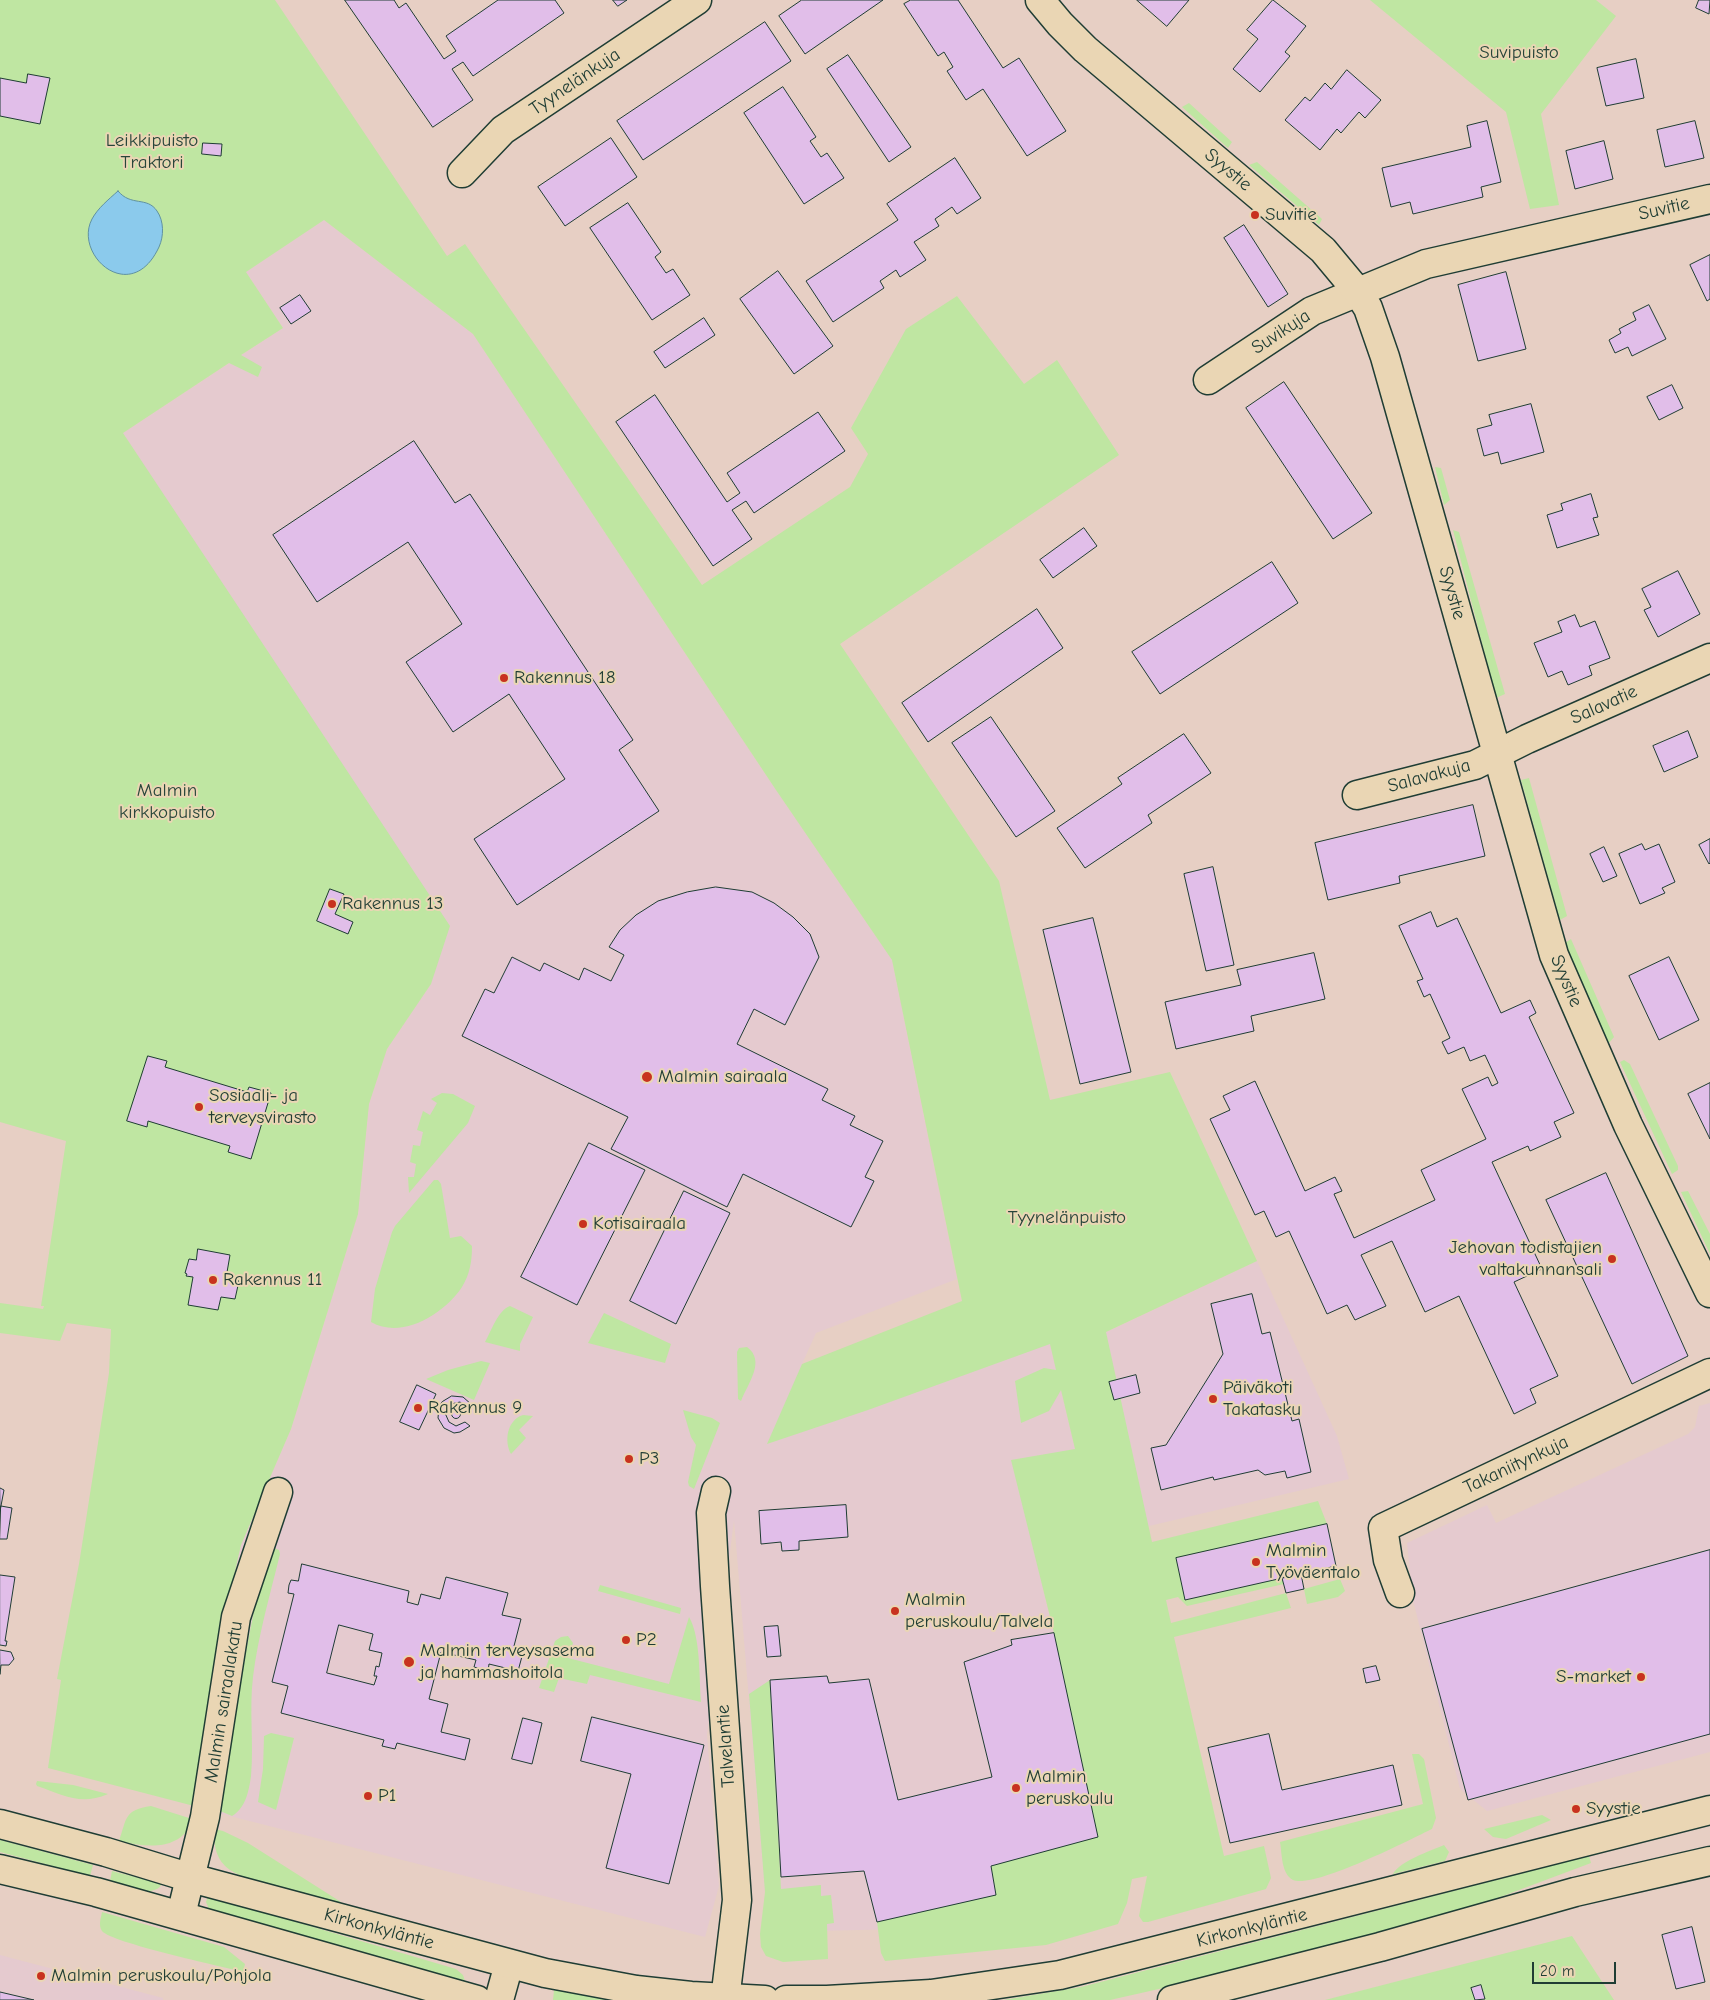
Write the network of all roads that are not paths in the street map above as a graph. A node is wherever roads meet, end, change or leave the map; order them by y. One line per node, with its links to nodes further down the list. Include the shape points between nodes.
1 (697, 0): 3 (street, Tyynelänkuja, via 503,130)
2 (1040, 0): 5 (street, Syystie, via 1085,49 1322,250)
3 (462, 173)
4 (1710, 199): 5 (street, Suvitie, via 1426,264)
5 (1358, 292): 6 (street, Suvikuja, via 1312,311); 8 (street, Syystie, via 1368,308 1385,357)
6 (1208, 380)
7 (1710, 658): 8 (street, Salavatie)
8 (1498, 753): 9 (street, Salavakuja, via 1475,765); 10 (street, Syystie, via 1554,955 1628,1125)
9 (1357, 795)
10 (1710, 1293)
11 (1710, 1373): 14 (street, Takaniitynkuja, via 1383,1528 1388,1560)
12 (716, 1491): 22 (street, Talvelantie, via 711,1512 737,1900)
13 (278, 1492): 19 (street, Malmin sairaalakatu, via 236,1618 205,1817)
14 (1400, 1593)
15 (1710, 1810): 27 (street, Kirkonkyläntie, via 1060,1975 931,1994)
16 (0, 1824): 19 (street, Kirkonkyläntie)
17 (1710, 1861): 28 (street, via 1575,1892 1380,1947)
18 (0, 1869): 20 (street)
19 (191, 1878): 20 (street, Malmin sairaalakatu); 21 (street, Kirkonkyläntie)
20 (181, 1915): 23 (street)
21 (509, 1964): 22 (street, Kirkonkyläntie, via 636,1990); 24 (street)
22 (725, 1999): 25 (street, Kirkonkyläntie)
23 (477, 2000)
24 (499, 2000)
25 (765, 2000)
26 (786, 2000): 27 (street, Kirkonkyläntie)
27 (827, 2000)
28 (1172, 2000)

